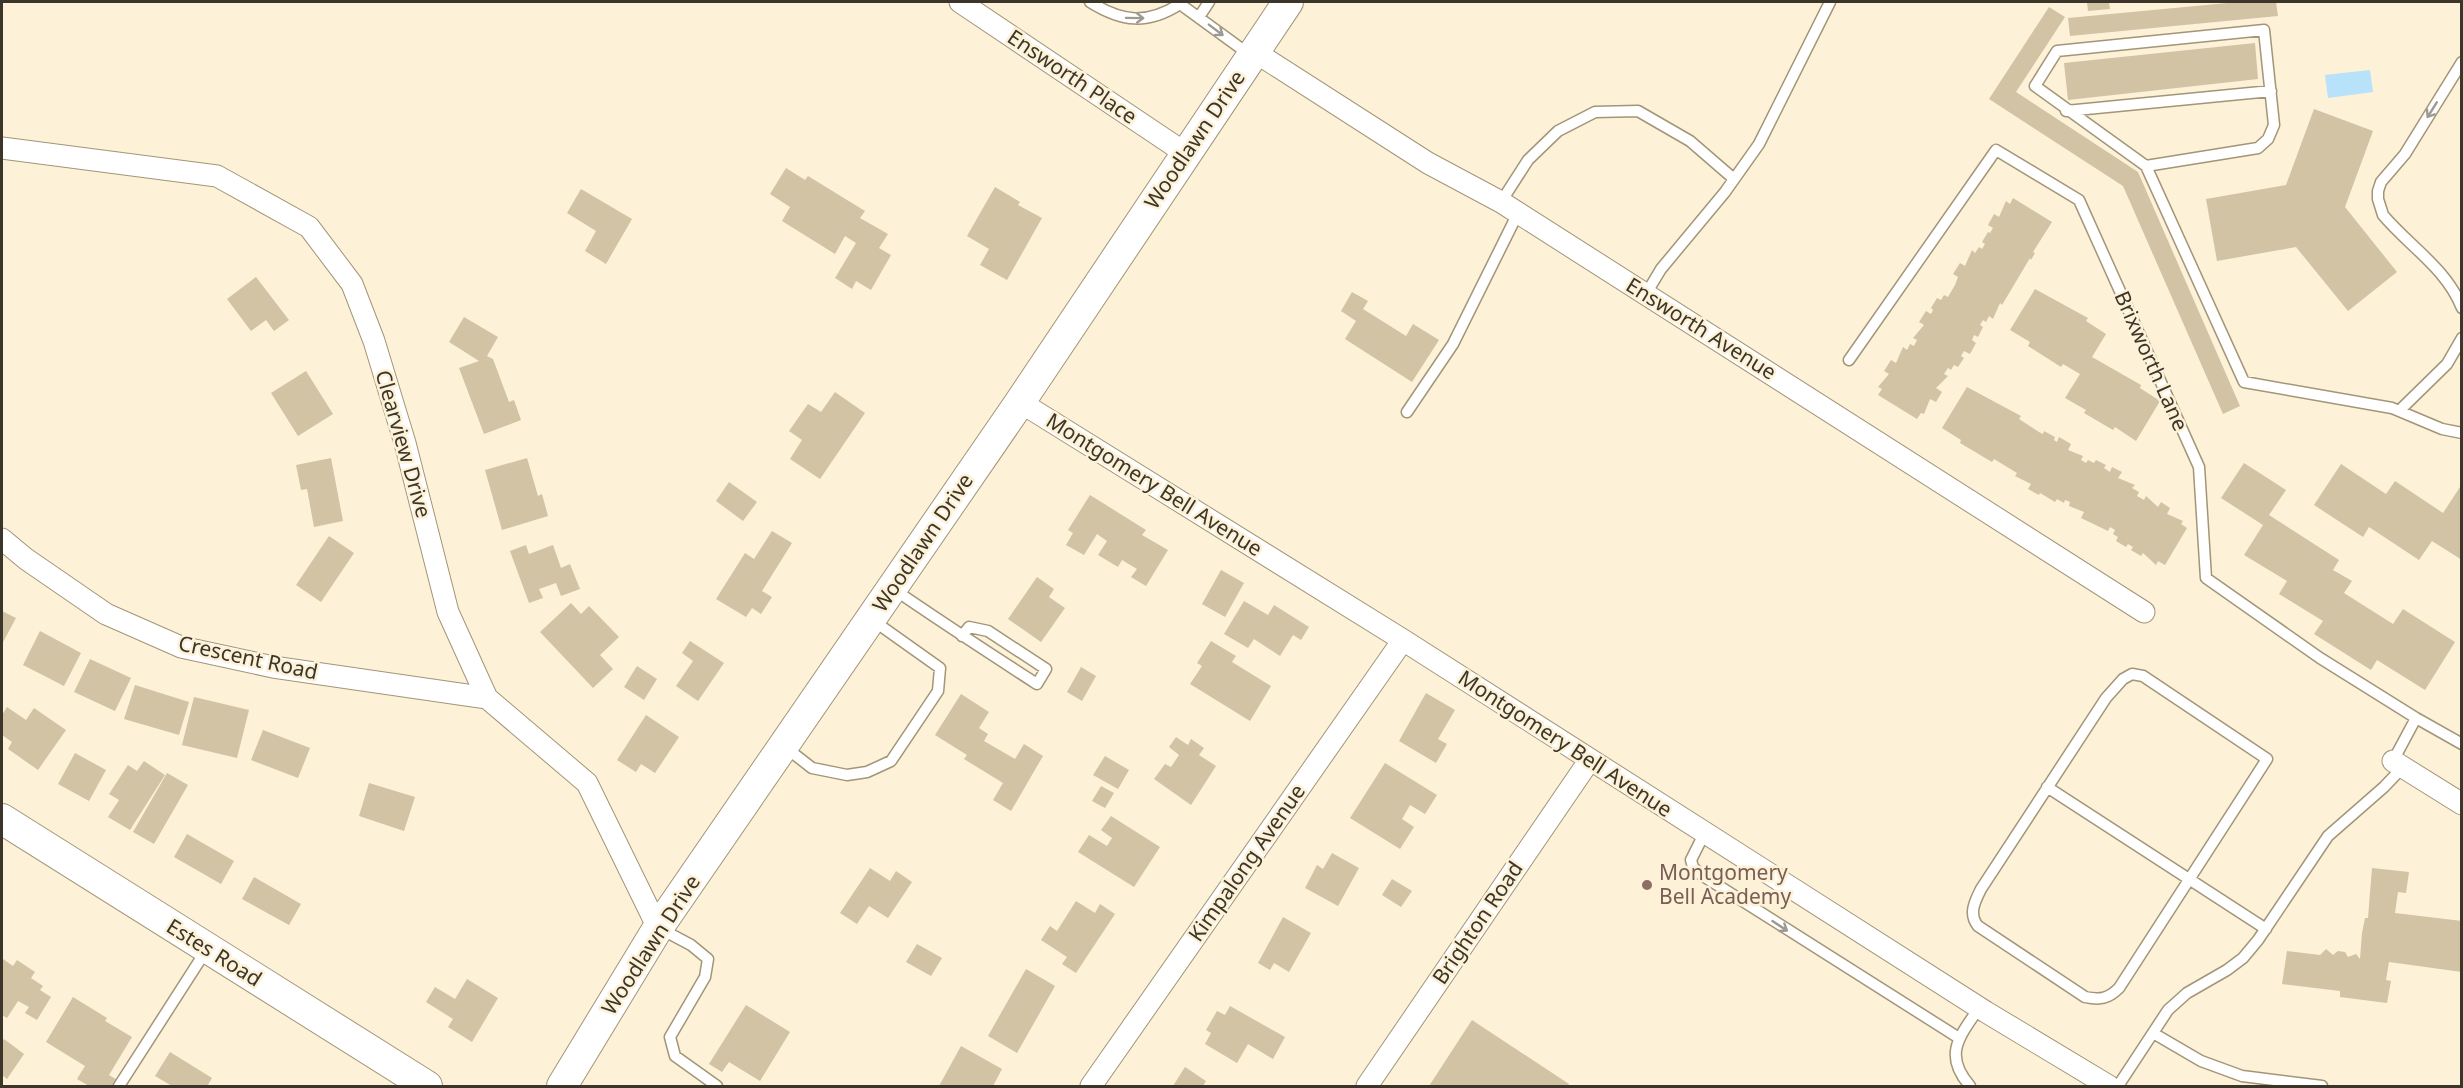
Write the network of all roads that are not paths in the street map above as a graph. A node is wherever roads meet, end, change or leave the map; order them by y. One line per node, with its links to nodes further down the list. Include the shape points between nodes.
1 (960, 2): 13 (street, Ensworth Place)
2 (1090, 2): 6 (lane, one-way to 6, via 1113,15 1136,19 1159,15)
3 (1209, 2): 7 (lane)
4 (1288, 2): 8 (main road, Woodlawn Drive)
5 (1830, 2): 15 (lane, via 1759,144)
6 (1180, 3): 7 (lane)
7 (1199, 17): 8 (lane, one-way to 8)
8 (1253, 54): 13 (main road, Woodlawn Drive); 16 (street, Ensworth Avenue, via 1428,163)
9 (2462, 62): 18 (lane, one-way to 18, via 2378,191 2379,208 2389,223 2441,272)
10 (2271, 91): 11 (lane); 11 (lane, via 2264,30 2057,51 2035,86); 14 (lane, via 2274,125 2268,139 2258,147)
11 (2066, 111): 14 (lane)
12 (2, 148): 31 (street, Clearview Drive, via 218,176 309,227 352,284 374,341 405,443 448,612)
13 (1185, 153): 21 (main road, Woodlawn Drive)
14 (2146, 166): 22 (lane, via 2244,382)
15 (1734, 178): 16 (lane, via 1690,141 1638,111 1595,112 1558,131 1528,160); 17 (lane, via 1661,269)
16 (1509, 208): 17 (street, Ensworth Avenue); 23 (lane, via 1453,344)
17 (1646, 294): 27 (street, Ensworth Avenue)
18 (2462, 308)
19 (2462, 338): 22 (lane, via 2447,364)
20 (1849, 360): 32 (lane, Brixworth Lane, via 1996,150 2079,200 2199,467 2206,578 2320,658)
21 (1020, 402): 26 (main road, Woodlawn Drive); 30 (street, Montgomery Bell Avenue)
22 (2400, 410): 24 (lane, via 2442,429)
23 (1407, 412)
24 (2462, 433)
25 (2, 539): 31 (street, Crescent Road, via 106,614 181,647 273,667)
26 (892, 588): 28 (main road, Woodlawn Drive); 29 (lane)
27 (2144, 612)
28 (871, 619): 34 (main road, Woodlawn Drive); 34 (lane, via 940,668 938,691 912,731 891,761 867,772 847,775 812,768)
29 (962, 636): 29 (lane, via 1037,684 1046,669 988,631 969,627)
30 (1403, 640): 35 (street, Montgomery Bell Avenue); 52 (street, Kimpalong Avenue)
31 (487, 698): 42 (street, Clearview Drive, via 587,783)
32 (2416, 718): 33 (lane); 36 (lane)
33 (2462, 744)
34 (784, 746): 42 (main road, Woodlawn Drive)
35 (1589, 761): 40 (street, Montgomery Bell Avenue); 53 (street, Brighton Road)
36 (2398, 764): 38 (street); 43 (lane, via 2384,787 2328,836)
37 (2048, 787): 41 (lane); 41 (lane, via 2115,687 2132,674 2142,676 2267,759); 41 (lane, via 1981,889 1974,903 1974,921 2085,997 2111,996 2120,988)
38 (2462, 804)
39 (2, 819): 44 (main road, Estes Road)
40 (1704, 834): 45 (street, Montgomery Bell Avenue); 47 (lane, one-way to 47, via 1690,860 1700,874)
41 (2189, 879): 43 (lane)
42 (658, 928): 50 (main road, Woodlawn Drive); 51 (lane, via 708,959 705,977 670,1037 675,1056)
43 (2266, 929): 46 (lane, via 2243,958 2187,993 2168,1010)
44 (207, 949): 48 (lane); 49 (main road, Estes Road)
45 (1979, 1008): 47 (lane); 55 (street, Montgomery Bell Avenue)
46 (2153, 1034): 56 (lane); 57 (lane, via 2200,1061 2242,1076)
47 (1959, 1038): 54 (lane, via 1954,1053 1956,1066)
48 (118, 1086)
49 (427, 1086)
50 (562, 1086)
51 (717, 1086)
52 (1091, 1086)
53 (1367, 1086)
54 (1970, 1086)
55 (2109, 1086)
56 (2118, 1086)
57 (2322, 1086)

